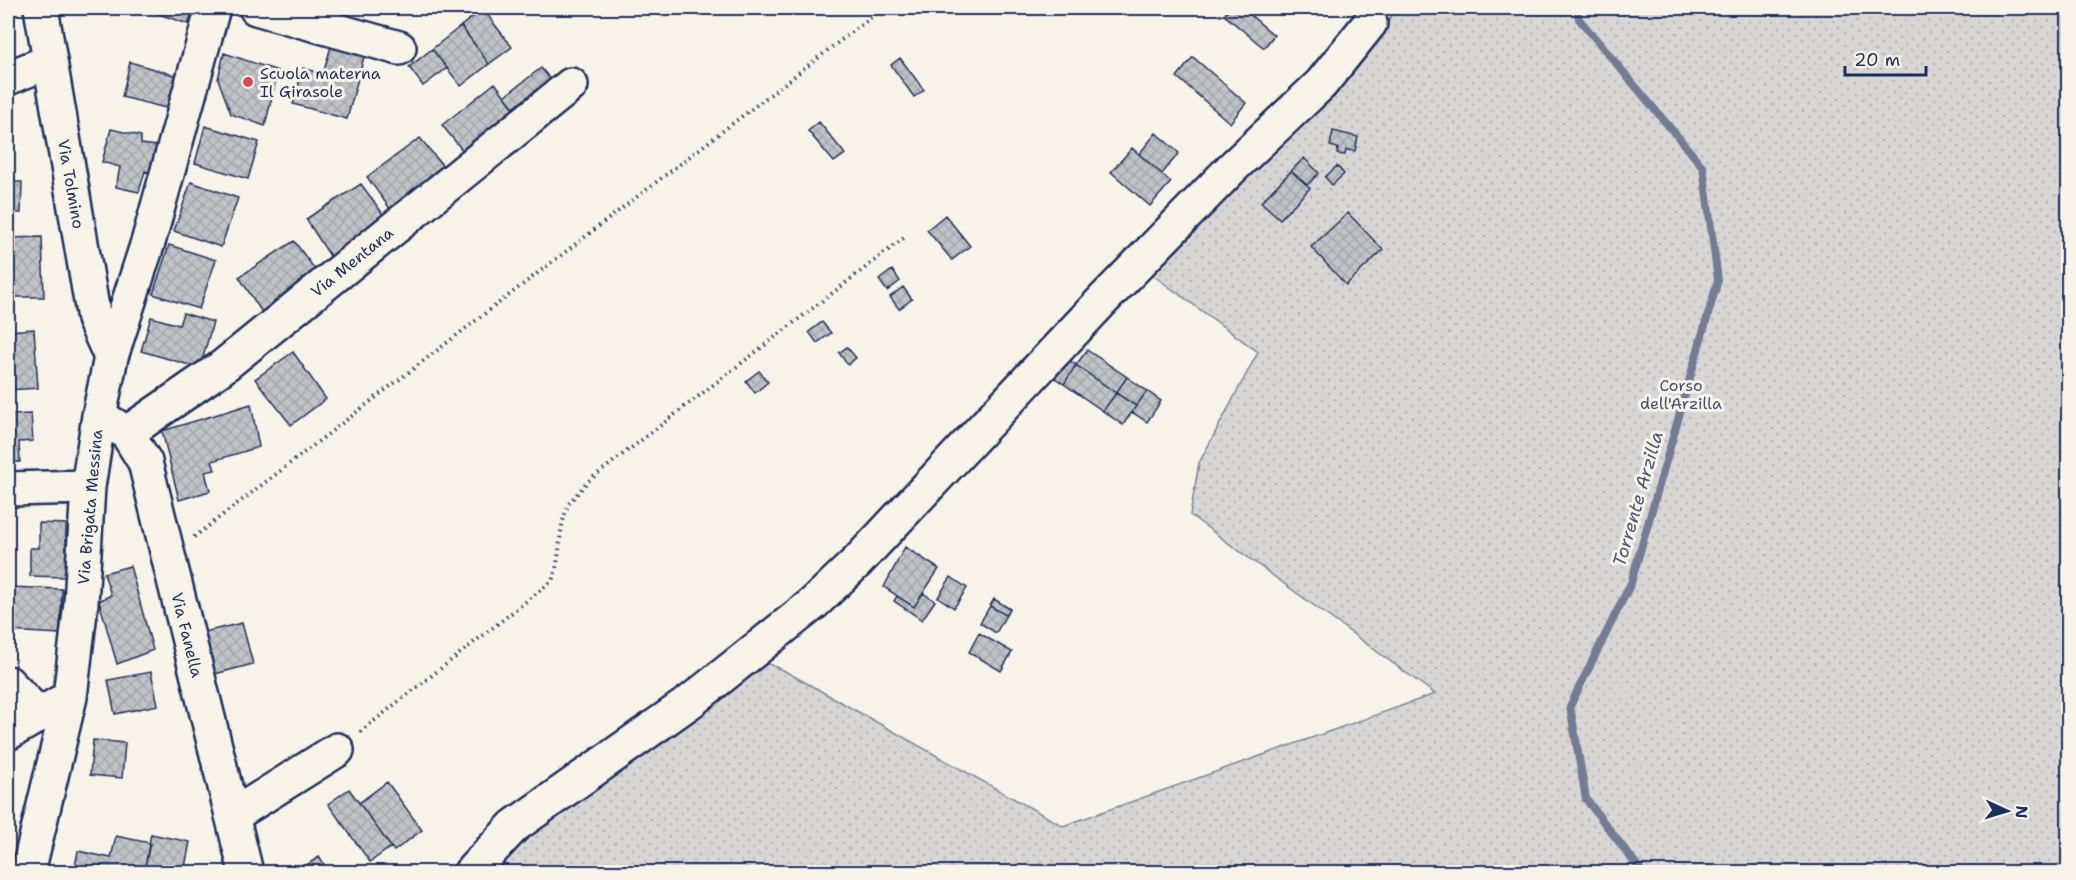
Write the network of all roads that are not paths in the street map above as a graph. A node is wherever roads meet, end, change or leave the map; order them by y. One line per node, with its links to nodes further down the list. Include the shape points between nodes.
1 (41, 8): 6 (street, Via Tolmino)
2 (213, 8): 9 (street, Via Brigata Messina, via 149,239)
3 (256, 8): 5 (street)
4 (1370, 23): 22 (street, via 1321,84 1103,300 814,603 691,701 514,826)
5 (399, 48)
6 (50, 62): 7 (street); 9 (street, Via Tolmino, via 94,319)
7 (8, 78)
8 (571, 85): 11 (street, Via Mentana, via 221,368)
9 (111, 357): 10 (street, Via Brigata Messina)
10 (99, 416): 11 (street, Via Fanella); 12 (street, Via Brigata Messina)
11 (127, 433): 19 (street, Via Fanella, via 145,462)
12 (88, 488): 13 (street); 15 (street, Via Brigata Messina)
13 (8, 489)
14 (8, 683): 16 (street)
15 (70, 697): 16 (street); 20 (street, Via Brigata Messina)
16 (39, 715): 17 (street)
17 (8, 733)
18 (337, 750): 19 (street)
19 (232, 816): 21 (street, Via Fanella)
20 (28, 873)
21 (246, 873)
22 (471, 873)

